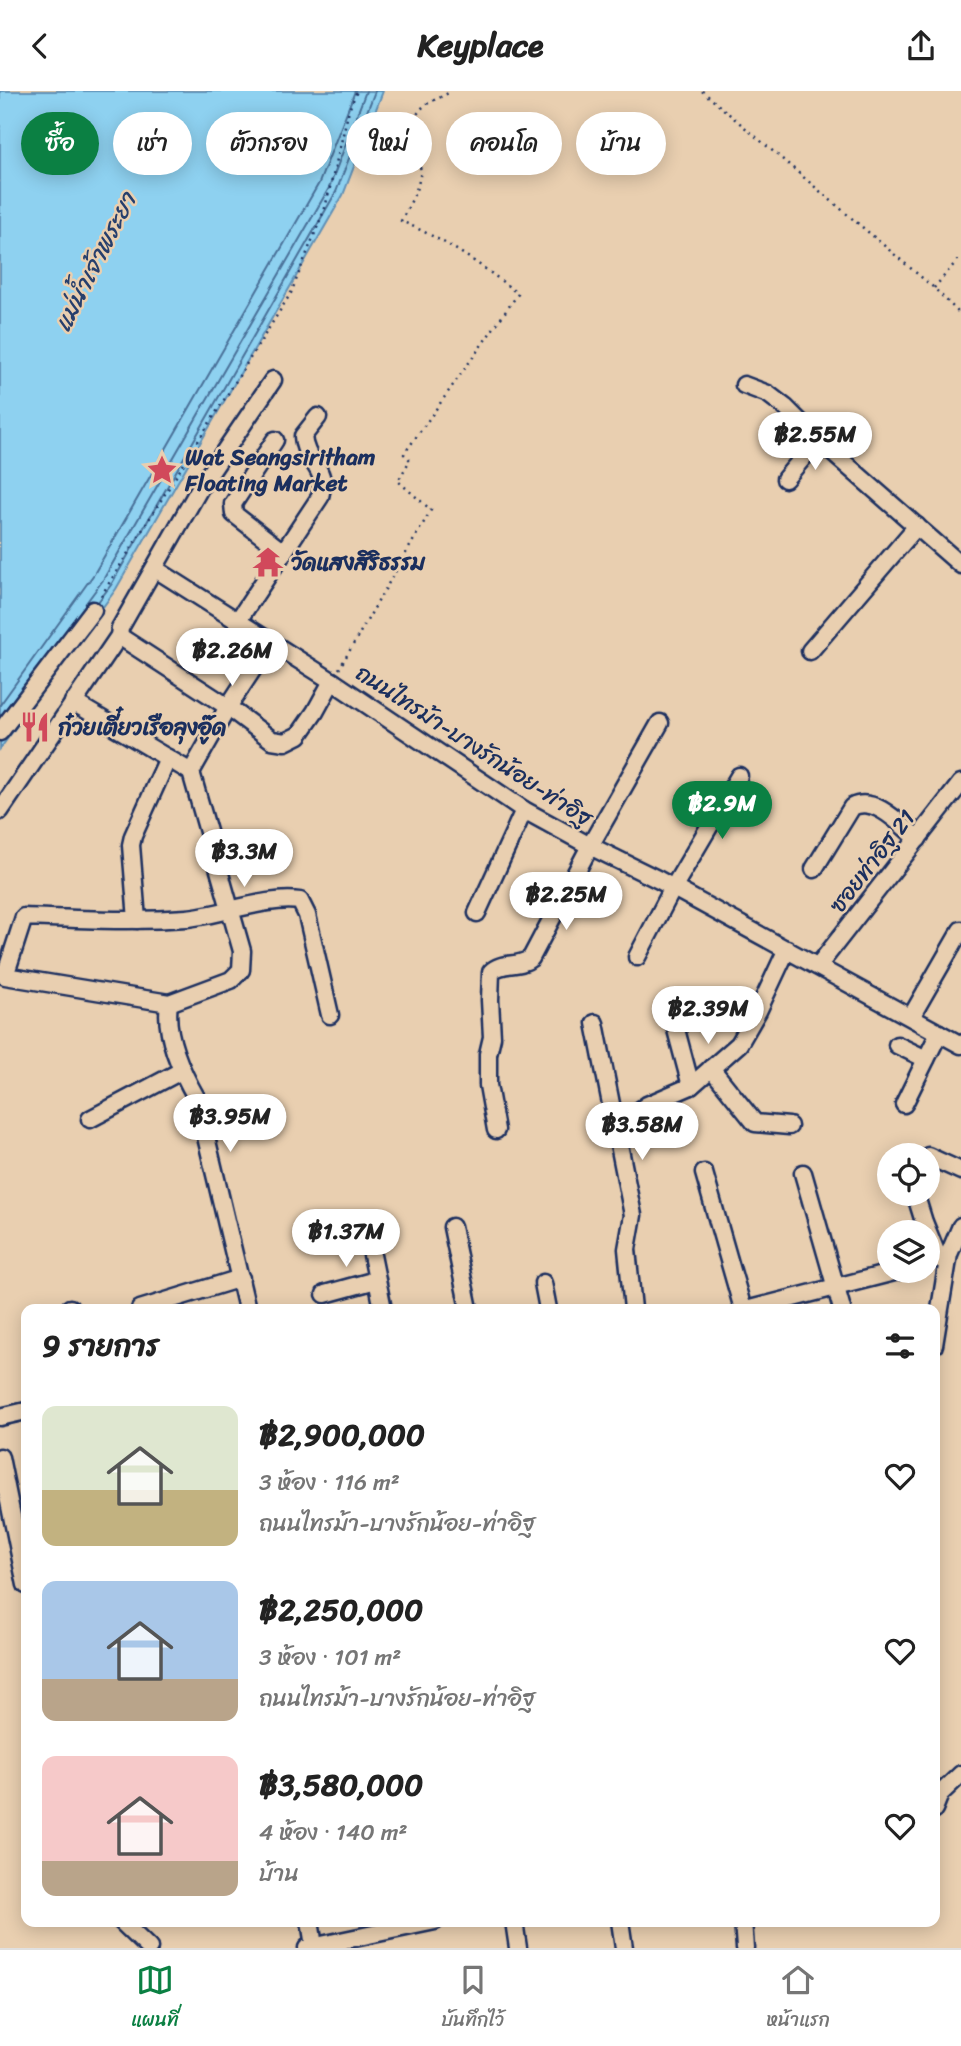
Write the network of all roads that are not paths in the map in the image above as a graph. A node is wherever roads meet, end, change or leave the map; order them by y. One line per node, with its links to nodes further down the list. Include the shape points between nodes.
1 (273, 380): 13 (street, via 201,486)
2 (744, 385): 5 (street, via 768,394)
3 (318, 417): 8 (street, via 303,436 309,458 321,473 320,497)
4 (275, 440): 8 (street, via 233,504 234,514)
5 (818, 440): 6 (street); 7 (street)
6 (785, 479)
7 (917, 526): 9 (street); 15 (street)
8 (283, 552): 12 (street)
9 (961, 565)
10 (157, 571): 12 (street, ถนนไทรม้า-บางรักน้อย-ท่าอิฐ)
11 (93, 610): 20 (street)
12 (237, 622): 14 (street, ถนนไทรม้า-บางรักน้อย-ท่าอิฐ)
13 (119, 636): 17 (street); 18 (street)
14 (270, 643): 16 (street, ถนนไทรม้า-บางรักน้อย-ท่าอิฐ); 18 (street)
15 (810, 651)
16 (332, 681): 18 (street, via 299,735 285,741 272,740); 25 (street, ถนนไทรม้า-บางรักน้อย-ท่าอิฐ)
17 (73, 702): 21 (street); 26 (street)
18 (228, 707): 22 (street)
19 (660, 723): 28 (street)
20 (0, 732)
21 (168, 758): 22 (street); 35 (street, via 131,845)
22 (191, 772): 30 (street)
23 (739, 776): 32 (street)
24 (961, 783): 27 (street, ซอยท่าอิฐ 21)
25 (524, 810): 28 (street, ถนนไทรม้า-บางรักน้อย-ท่าอิฐ); 34 (street)
26 (0, 811)
27 (918, 839): 31 (street, via 888,815 861,803 852,807); 39 (street, ซอยท่าอิฐ 21)
28 (590, 846): 32 (street, ถนนไทรม้า-บางรักน้อย-ท่าอิฐ); 56 (street, via 531,958 491,972 488,1085)
29 (271, 855): 30 (street)
30 (217, 863): 33 (street)
31 (814, 869)
32 (673, 888): 37 (street, ถนนไทรม้า-บางรักน้อย-ท่าอิฐ); 38 (street)
33 (231, 910): 35 (street, via 190,918); 40 (street, via 242,951 241,970 231,981); 42 (street, via 300,901)
34 (477, 913)
35 (137, 920): 40 (street, via 24,918 5,976)
36 (961, 930): 43 (street)
37 (787, 949): 39 (street, ถนนไทรม้า-บางรักน้อย-ท่าอิฐ); 49 (street, via 738,1044)
38 (637, 957)
39 (818, 966): 43 (street, ถนนไทรม้า-บางรักน้อย-ท่าอิฐ)
40 (169, 1003): 50 (street, via 167,1016)
41 (670, 1007): 51 (street)
42 (330, 1015)
43 (911, 1017): 45 (street, ถนนไทรม้า-บางรักน้อย-ท่าอิฐ)
44 (595, 1023): 55 (street)
45 (939, 1033): 47 (street, ถนนไทรม้า-บางรักน้อย-ท่าอิฐ); 48 (street)
46 (897, 1045): 48 (street)
47 (961, 1045)
48 (926, 1059): 52 (street)
49 (711, 1068): 51 (street); 54 (street, via 755,1123)
50 (181, 1071): 53 (street); 66 (street, via 197,1099)
51 (691, 1086): 55 (street, via 647,1105)
52 (904, 1104)
53 (90, 1119)
54 (789, 1126)
55 (616, 1127): 77 (street, via 633,1215 627,1249)
56 (496, 1130)
57 (940, 1162): 58 (street)
58 (961, 1171)
59 (704, 1173): 78 (street)
60 (803, 1173): 70 (street)
61 (961, 1226): 64 (street)
62 (452, 1227): 75 (street)
63 (372, 1255): 67 (street)
64 (940, 1257)
65 (877, 1277): 70 (street)
66 (241, 1278): 72 (street); 73 (street)
67 (376, 1280): 71 (street); 74 (street)
68 (543, 1283): 76 (street)
69 (938, 1283): 81 (street)
70 (837, 1287): 79 (street); 80 (street)
71 (325, 1294)
72 (156, 1304)
73 (246, 1304)
74 (382, 1304)
75 (468, 1304)
76 (547, 1304)
77 (632, 1304)
78 (742, 1304)
79 (770, 1304)
80 (841, 1304)
81 (936, 1304)
82 (21, 1412): 83 (street)
83 (0, 1417)
84 (0, 1457): 85 (street)
85 (21, 1560)
86 (961, 1774): 87 (street)
87 (940, 1794)
88 (127, 1927): 95 (street)
89 (310, 1927): 94 (street)
90 (406, 1927): 94 (street)
91 (515, 1927): 96 (street)
92 (621, 1927): 97 (street)
93 (743, 1927): 98 (street)
94 (310, 1947)
95 (149, 1948)
96 (519, 1948)
97 (624, 1948)
98 (745, 1948)

